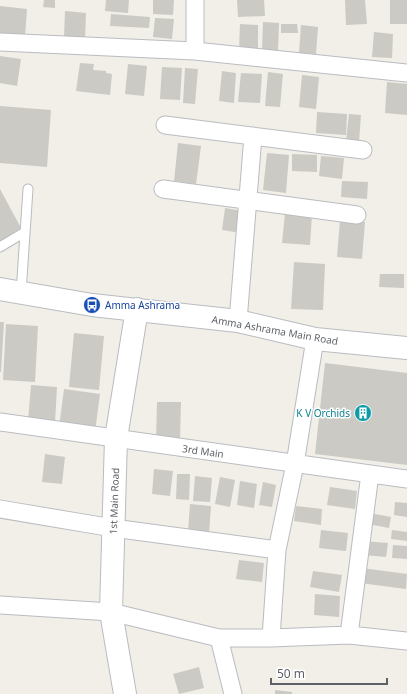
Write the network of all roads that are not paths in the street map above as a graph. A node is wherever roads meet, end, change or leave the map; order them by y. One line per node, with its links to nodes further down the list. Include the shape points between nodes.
1 (195, 0): 3 (street)
2 (0, 42): 3 (street)
3 (195, 51): 4 (street)
4 (407, 73)
5 (165, 125): 6 (street)
6 (253, 136): 7 (street); 10 (street)
7 (363, 150)
8 (28, 189): 12 (lane)
9 (163, 189): 10 (street)
10 (248, 201): 11 (street); 16 (street)
11 (357, 215)
12 (25, 232): 13 (lane); 14 (lane)
13 (0, 247)
14 (10, 291): 15 (street, Amma Ashrama Main Road, via 92,305)
15 (136, 309): 16 (street, Amma Ashrama Main Road); 20 (street, 1st Main Road)
16 (238, 321): 17 (street, Amma Ashrama Main Road)
17 (315, 339): 18 (street, Amma Ashrama Main Road); 21 (street)
18 (407, 348)
19 (0, 422): 20 (street, 3rd Main)
20 (116, 438): 21 (street, 3rd Main); 25 (street, 1st Main Road)
21 (295, 464): 22 (street, 3rd Main); 26 (street)
22 (370, 474): 23 (street, 3rd Main); 29 (street)
23 (407, 479)
24 (0, 509): 25 (street)
25 (113, 528): 26 (street); 28 (street, 1st Main Road)
26 (277, 550): 31 (street)
27 (0, 605): 28 (street)
28 (111, 612): 30 (street); 33 (street, 1st Main Road)
29 (349, 635): 31 (street); 32 (street)
30 (219, 638): 31 (street); 34 (street)
31 (271, 638)
32 (407, 639)
33 (125, 694)
34 (233, 694)

